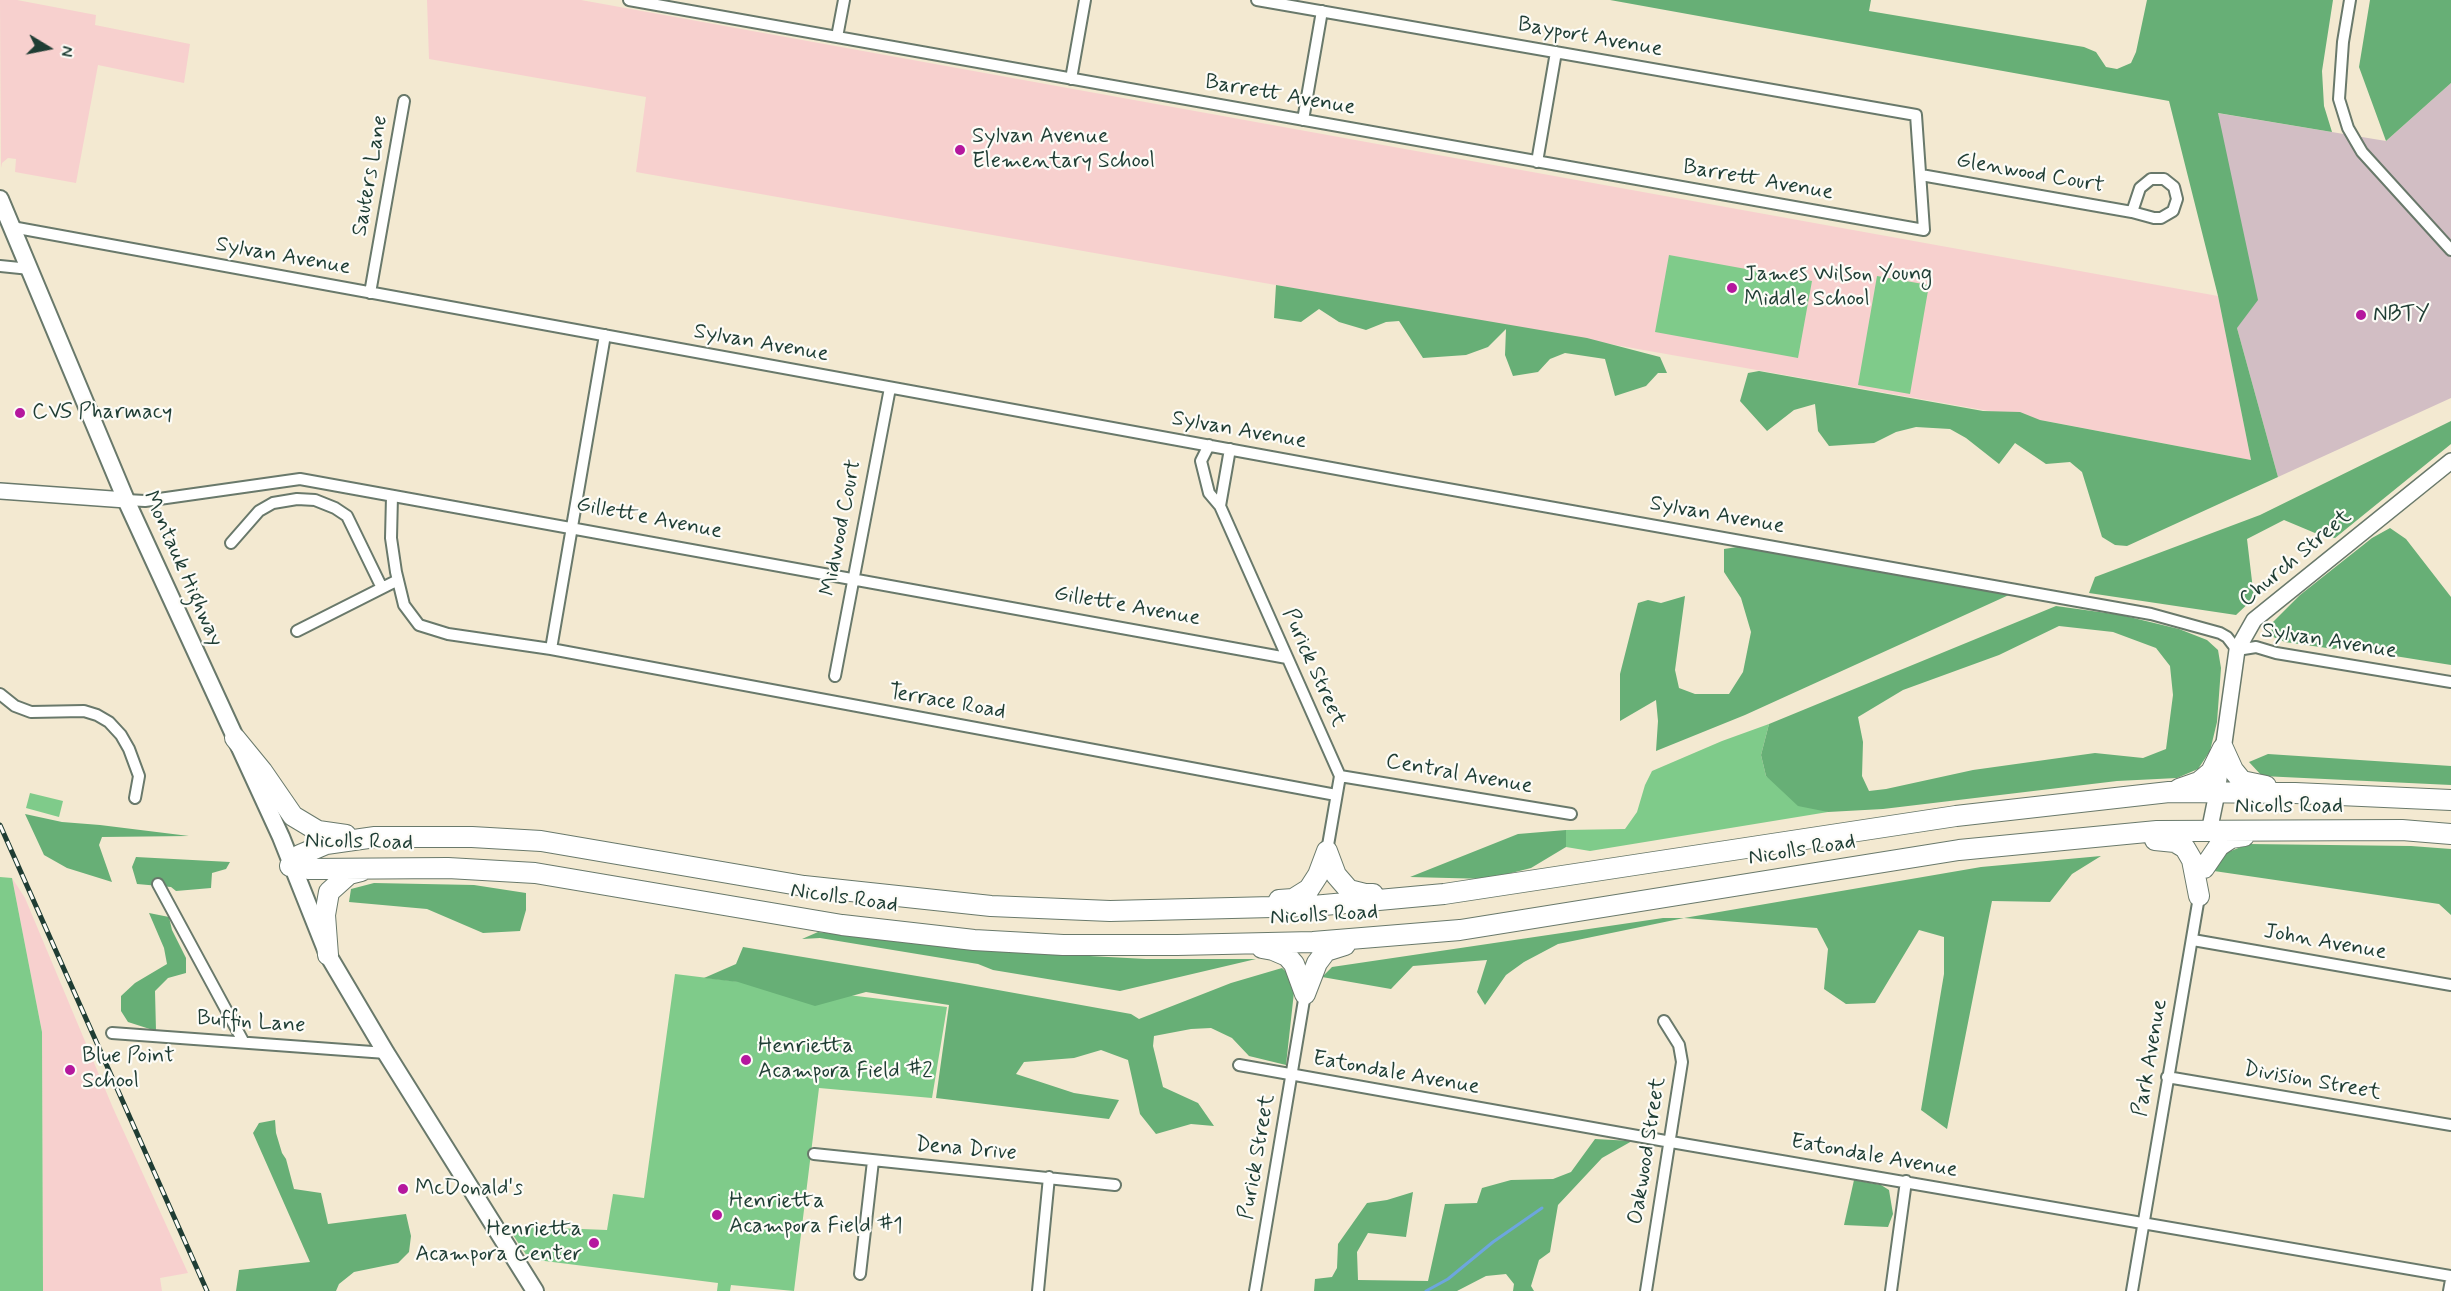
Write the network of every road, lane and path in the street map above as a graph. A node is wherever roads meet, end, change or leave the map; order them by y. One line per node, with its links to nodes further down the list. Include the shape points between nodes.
1 (629, 0): 7 (street, Barrett Avenue)
2 (844, 0): 7 (street)
3 (1085, 0): 9 (street)
4 (1257, 0): 6 (street, Bayport Avenue)
5 (2350, 0): 17 (street, via 2339,99 2348,128 2362,152)
6 (1322, 11): 8 (street, Bayport Avenue); 11 (street)
7 (837, 37): 9 (street, Barrett Avenue)
8 (1556, 52): 12 (street); 13 (street, Bayport Avenue, via 1916,115)
9 (1071, 79): 11 (street, Barrett Avenue)
10 (404, 101): 20 (street, Sauters Lane)
11 (1303, 120): 12 (street, Barrett Avenue)
12 (1537, 162): 13 (street, Barrett Avenue, via 1924,230)
13 (1921, 175): 15 (street, Glenwood Court)
14 (0, 199): 16 (main road, Montauk Highway)
15 (2132, 212): 15 (street, Glenwood Court, via 2140,189 2151,179 2164,179 2174,187 2177,199 2167,216 2154,218)
16 (12, 227): 19 (main road, Montauk Highway); 20 (street, Sylvan Avenue)
17 (2451, 250)
18 (0, 266): 19 (street)
19 (30, 269): 28 (main road, Montauk Highway)
20 (370, 293): 21 (street, Sylvan Avenue)
21 (605, 336): 22 (street, Sylvan Avenue); 30 (street)
22 (890, 388): 23 (street, Sylvan Avenue); 33 (street, Midwood Court)
23 (1209, 445): 24 (street, Sylvan Avenue); 29 (street, Purick Street, via 1201,461 1209,493)
24 (1230, 449): 29 (street); 37 (street, Sylvan Avenue, via 2139,612 2220,633)
25 (2451, 461): 37 (street, Church Street, via 2254,620)
26 (0, 491): 28 (street, Gillette Avenue)
27 (392, 496): 28 (street, Gillette Avenue, via 300,480 145,501); 30 (street, Gillette Avenue); 32 (street, Terrace Road, via 391,538)
28 (126, 500): 42 (main road, Montauk Highway)
29 (1220, 506): 38 (street, Purick Street)
30 (572, 528): 33 (street, Gillette Avenue); 36 (street)
31 (231, 543): 34 (street, via 259,511 273,503 315,500 346,516)
32 (398, 580): 34 (street); 36 (street, Terrace Road, via 404,605 419,625)
33 (851, 580): 38 (street, Gillette Avenue); 39 (street, Midwood Court)
34 (382, 588): 35 (street)
35 (297, 631)
36 (551, 649): 48 (street, Terrace Road)
37 (2236, 650): 40 (street, Sylvan Avenue, via 2256,647); 43 (street, Church Street)
38 (1287, 658): 44 (street, Purick Street)
39 (834, 676)
40 (2451, 682)
41 (0, 694): 49 (street, via 31,712 84,711 109,722 129,749 139,776)
42 (235, 738): 55 (highway, via 293,816 305,825 332,834); 58 (main road, Montauk Highway)
43 (2223, 748): 45 (highway, via 2211,772 2187,787); 46 (street, Church Street); 47 (highway, via 2242,781)
44 (1340, 776): 48 (street); 51 (street, Central Avenue)
45 (2169, 792): 46 (highway, Nicolls Road); 62 (highway, Nicolls Road, via 1956,816)
46 (2217, 793): 47 (highway, Nicolls Road); 52 (street, Church Street)
47 (2295, 793): 50 (highway, Nicolls Road)
48 (1336, 795): 57 (street)
49 (135, 798)
50 (2451, 800)
51 (1571, 814)
52 (2209, 831): 53 (highway, Nicolls Road); 56 (highway, Nicolls Road, via 2157,831); 60 (street, Park Avenue)
53 (2290, 831): 54 (highway, Nicolls Road, via 2402,830); 60 (highway, via 2230,838 2212,853)
54 (2451, 834)
55 (375, 837): 58 (highway, Nicolls Road, via 326,844 300,855); 64 (highway, Nicolls Road, via 541,841 804,886 991,906 1110,911)
56 (2023, 844): 63 (highway, via 2175,842 2185,848 2192,860); 65 (highway, Nicolls Road, via 1959,850 1460,930)
57 (1328, 850): 62 (highway, via 1336,875 1349,890 1365,894 1400,891); 64 (highway, via 1309,889 1293,899 1255,901)
58 (290, 866): 59 (highway, Nicolls Road); 68 (main road, Montauk Highway)
59 (370, 868): 67 (highway, Nicolls Road, via 535,873 842,925 974,940 1063,945); 68 (highway, via 349,874 329,892)
60 (2204, 868): 63 (street, Park Avenue)
61 (158, 884): 73 (street)
62 (1420, 896): 64 (highway, Nicolls Road)
63 (2199, 896): 66 (street, Park Avenue)
64 (1248, 907)
65 (1365, 939): 67 (highway, Nicolls Road); 70 (highway, via 1326,951)
66 (2193, 940): 69 (street, John Avenue); 77 (street, Park Avenue)
67 (1222, 944): 70 (highway, via 1273,950 1287,956)
68 (328, 955): 74 (main road, Montauk Highway)
69 (2451, 985)
70 (1305, 994): 76 (street, Purick Street)
71 (1664, 1021): 79 (street, Oakwood Street, via 1679,1045 1682,1062)
72 (112, 1033): 73 (street, Buffin Lane)
73 (243, 1041): 74 (street, Buffin Lane)
74 (386, 1053): 88 (main road)
75 (1239, 1065): 76 (street, Eatondale Avenue)
76 (1291, 1076): 79 (street, Eatondale Avenue); 90 (street, Purick Street)
77 (2167, 1077): 78 (street, Division Street); 85 (street, Park Avenue)
78 (2451, 1125)
79 (1671, 1142): 83 (street, Eatondale Avenue); 91 (street, Oakwood Street)
80 (814, 1154): 81 (street, Dena Drive)
81 (873, 1161): 82 (street, Dena Drive); 86 (street)
82 (1049, 1177): 84 (street, Dena Drive); 89 (street)
83 (1906, 1181): 85 (street, Eatondale Avenue); 92 (street)
84 (1115, 1185)
85 (2142, 1223): 87 (street, Eatondale Avenue); 93 (street, Park Avenue)
86 (860, 1274)
87 (2451, 1278): 94 (street)
88 (535, 1291)
89 (1038, 1291)
90 (1255, 1291)
91 (1646, 1291)
92 (1891, 1291)
93 (2132, 1291)
94 (2449, 1291)

